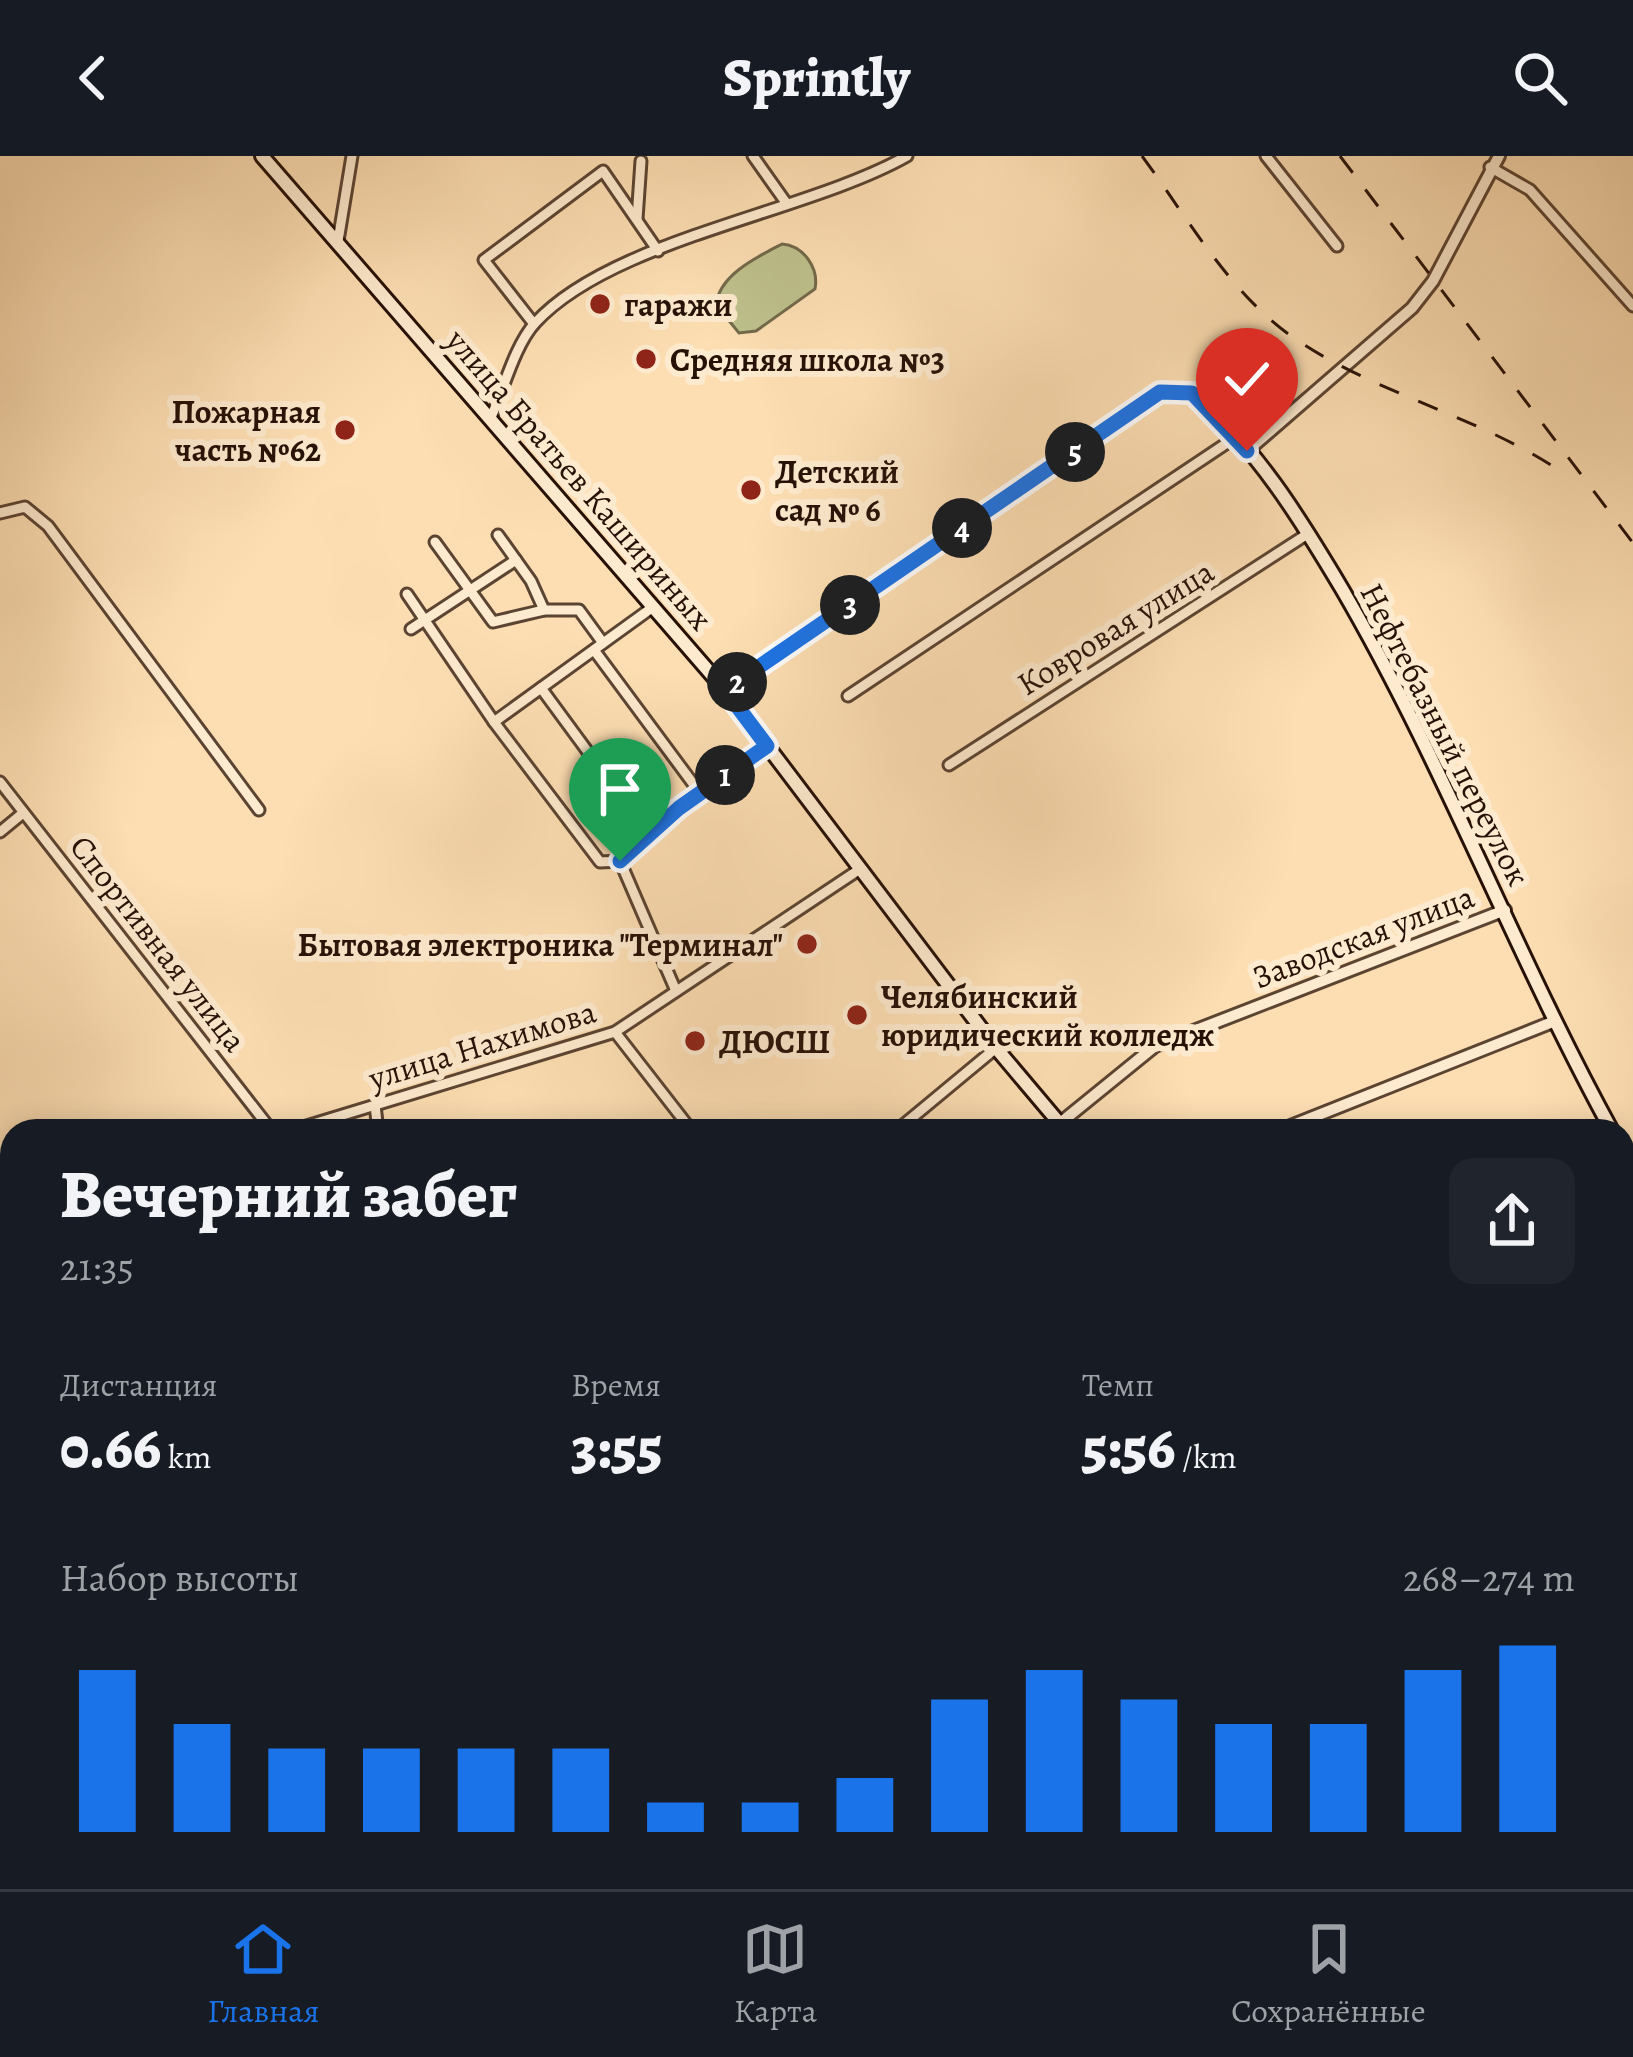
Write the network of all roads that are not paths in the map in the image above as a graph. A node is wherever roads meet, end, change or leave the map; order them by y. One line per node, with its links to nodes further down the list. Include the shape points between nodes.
1 (262, 156): 10 (main road, улица Братьев Кашириных)
2 (352, 156): 10 (street)
3 (753, 156): 8 (street)
4 (907, 156): 8 (street)
5 (1267, 156): 11 (street)
6 (640, 161): 9 (street)
7 (1494, 161): 13 (street); 17 (street, via 1412,308)
8 (787, 204): 12 (street)
9 (637, 219): 12 (street); 14 (street, via 603,171 484,260)
10 (338, 241): 15 (main road, улица Братьев Кашириных)
11 (1337, 246)
12 (658, 251): 14 (street, via 586,286)
13 (1633, 306)
14 (534, 324): 15 (street)
15 (492, 415): 25 (main road, улица Братьев Кашириных)
16 (1236, 436): 17 (main road, Нефтебазный переулок); 31 (main road, Нефтебазный переулок, via 1186,391 1160,392); 32 (street)
17 (1247, 451): 19 (main road, Нефтебазный переулок)
18 (0, 512): 38 (street, via 25,507 48,526)
19 (1309, 533): 35 (street, Ковровая улица); 44 (main road, Нефтебазный переулок, via 1387,666)
20 (498, 535): 22 (street)
21 (436, 542): 23 (street)
22 (516, 560): 23 (street); 26 (street)
23 (470, 590): 26 (street, via 493,622); 27 (street)
24 (407, 594): 27 (street)
25 (653, 607): 29 (street); 31 (main road, улица Братьев Кашириных)
26 (544, 610): 29 (street, via 579,610)
27 (424, 619): 28 (street); 33 (street)
28 (412, 629)
29 (598, 646): 30 (street); 37 (street)
30 (541, 688): 33 (street); 41 (street)
31 (725, 690): 34 (main road, улица Братьев Кашириных)
32 (848, 696)
33 (494, 722): 42 (street, via 600,862)
34 (767, 746): 37 (street); 43 (main road, улица Братьев Кашириных)
35 (949, 765)
36 (0, 782): 39 (street, Спортивная улица)
37 (700, 794): 41 (street)
38 (259, 810)
39 (23, 813): 40 (street); 50 (street, Спортивная улица)
40 (0, 832)
41 (649, 835): 42 (street)
42 (620, 861): 45 (street)
43 (860, 868): 45 (street, улица Нахимова); 48 (main road, улица Братьев Кашириных)
44 (1505, 910): 46 (main road, Нефтебазный переулок); 56 (street, Заводская улица, via 1155,1046)
45 (676, 992): 47 (street, улица Нахимова)
46 (1555, 1021): 57 (street); 58 (main road, Нефтебазный переулок)
47 (615, 1032): 49 (street, улица Нахимова); 53 (street)
48 (995, 1048): 54 (street); 55 (main road, улица Братьев Кашириных)
49 (375, 1105): 51 (street, улица Нахимова); 52 (street)
50 (263, 1119)
51 (329, 1119)
52 (377, 1119)
53 (683, 1119)
54 (910, 1119)
55 (1054, 1119)
56 (1072, 1119)
57 (1308, 1119)
58 (1605, 1119)

